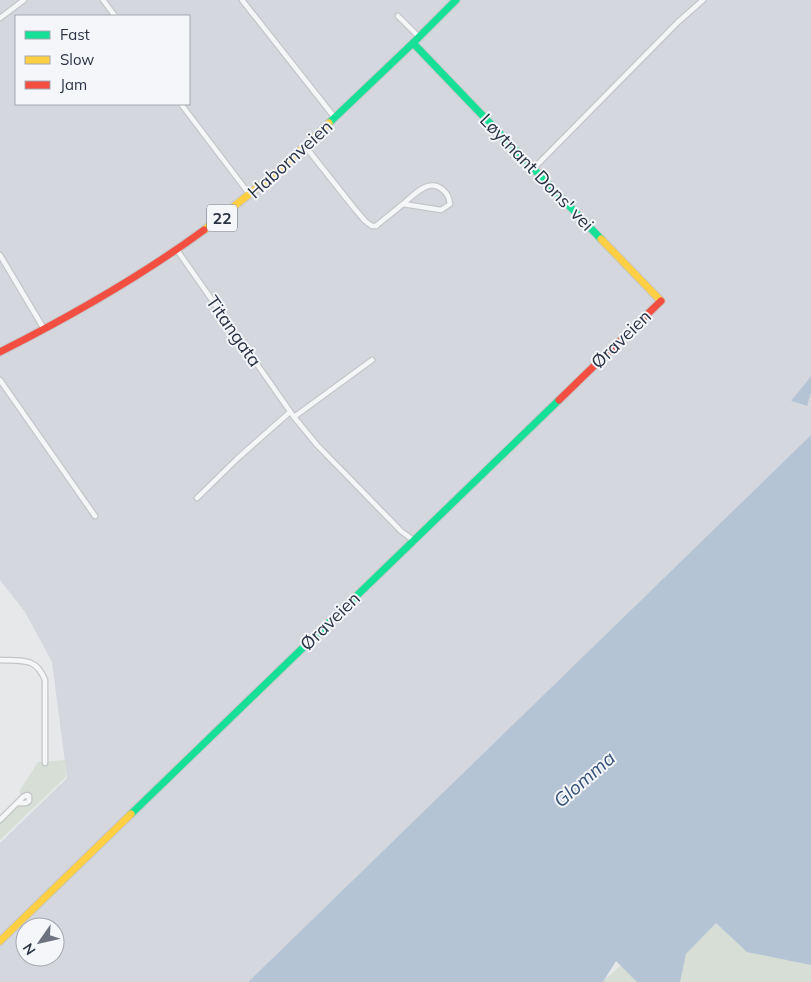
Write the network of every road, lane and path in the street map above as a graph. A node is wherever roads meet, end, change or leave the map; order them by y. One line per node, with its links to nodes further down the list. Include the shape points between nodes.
1 (24, 0): 8 (street)
2 (103, 0): 6 (street)
3 (242, 0): 12 (street)
4 (456, 0): 9 (main road, Habornveien)
5 (703, 0): 14 (street)
6 (114, 15)
7 (398, 16): 9 (street)
8 (0, 18)
9 (419, 37): 10 (main road, Habornveien)
10 (413, 43): 12 (main road, Habornveien / 22); 14 (main road, Løytnant Dons' vei)
11 (182, 105): 15 (street)
12 (335, 118): 13 (main road, Habornveien / 22)
13 (305, 146): 15 (main road, Habornveien / 22); 16 (street, via 371,226 376,226)
14 (533, 169): 20 (main road, Løytnant Dons' vei)
15 (250, 195): 17 (main road, Habornveien / 22)
16 (403, 204): 16 (street, via 420,190 435,185 450,200 450,204 441,210)
17 (177, 250): 21 (main road, Habornveien / 22, via 79,312); 25 (street, Titangata)
18 (0, 255): 19 (street)
19 (2, 261): 21 (street)
20 (661, 301): 29 (main road, Øraveien)
21 (44, 330): 22 (main road, Habornveien / 22)
22 (0, 352)
23 (372, 360): 26 (street)
24 (0, 380): 28 (street)
25 (290, 412): 26 (street, Titangata); 27 (street)
26 (294, 417): 29 (street, Titangata, via 342,471)
27 (196, 498)
28 (95, 516)
29 (413, 540): 34 (main road, Øraveien)
30 (0, 660): 31 (street, via 35,664 41,670 45,680)
31 (45, 763)
32 (18, 803): 33 (street)
33 (0, 820)
34 (0, 941)

